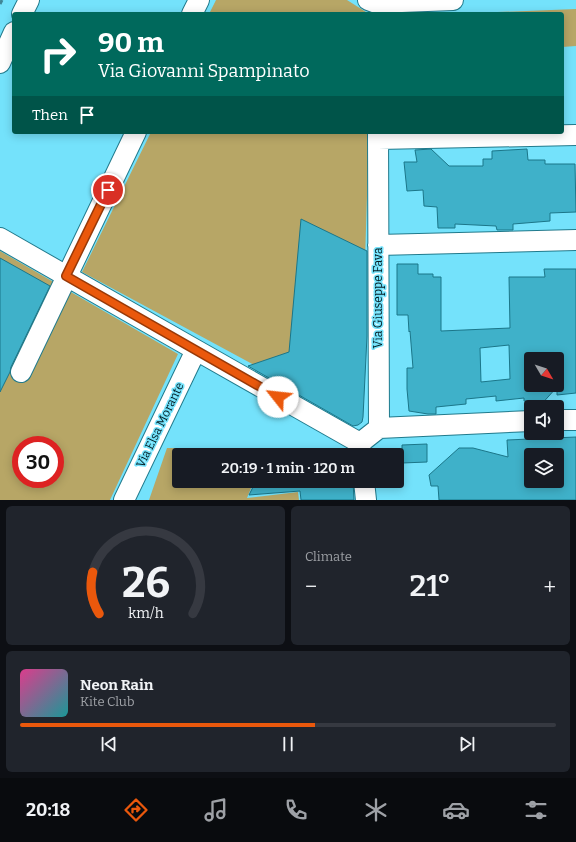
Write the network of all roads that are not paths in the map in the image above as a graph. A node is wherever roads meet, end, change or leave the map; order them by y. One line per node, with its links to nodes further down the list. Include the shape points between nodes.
1 (29, 0): 5 (street)
2 (199, 0): 6 (street)
3 (453, 0): 4 (street)
4 (374, 6)
5 (23, 12)
6 (193, 12)
7 (12, 36): 8 (street)
8 (0, 63)
9 (135, 134): 15 (street)
10 (378, 135): 11 (street); 14 (street, Via Giuseppe Fava)
11 (576, 135)
12 (0, 238): 15 (street)
13 (576, 240): 14 (street)
14 (378, 245): 21 (street, Via Giuseppe Fava)
15 (66, 276): 16 (street); 17 (street)
16 (196, 350): 22 (street); 25 (street, Via Elsa Morante)
17 (21, 372)
18 (564, 420): 19 (street)
19 (576, 420)
20 (524, 421): 21 (street)
21 (379, 428): 23 (street)
22 (359, 448)
23 (362, 448)
24 (365, 488): 26 (street)
25 (124, 500)
26 (366, 500)

